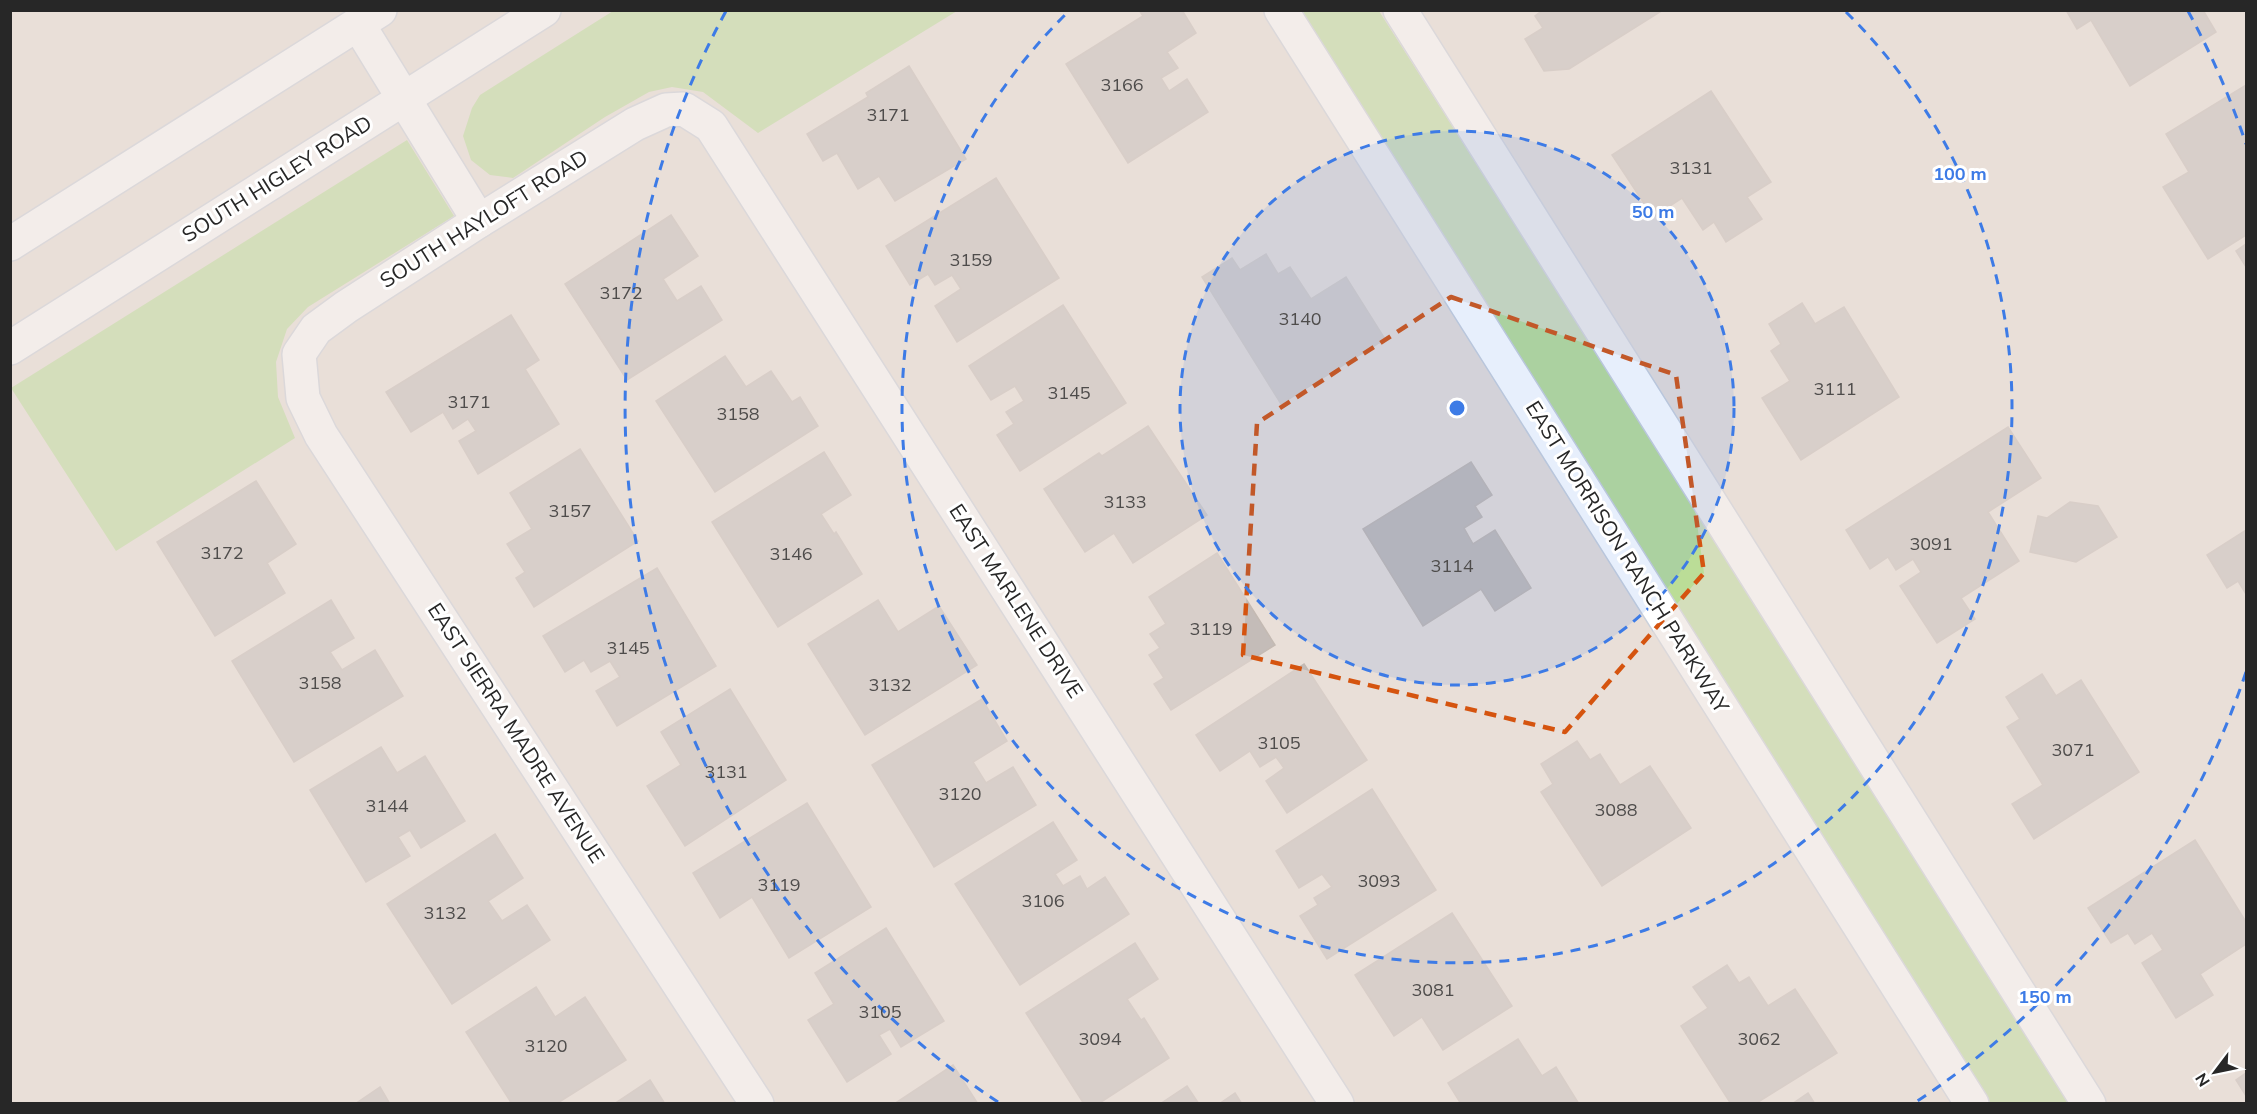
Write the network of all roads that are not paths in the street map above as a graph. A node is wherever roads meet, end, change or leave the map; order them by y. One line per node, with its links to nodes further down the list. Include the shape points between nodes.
1 (543, 10): 5 (street, SOUTH HIGLEY ROAD)
2 (1281, 10): 13 (street, EAST MORRISON RANCH PARKWAY)
3 (1400, 10): 14 (street)
4 (369, 17): 5 (street); 8 (street)
5 (404, 99): 7 (street); 9 (street, SOUTH HIGLEY ROAD)
6 (684, 109): 7 (street, SOUTH HAYLOFT ROAD, via 666,110 635,124); 12 (street, EAST MARLENE DRIVE, via 711,126 726,147)
7 (479, 221): 10 (street, SOUTH HAYLOFT ROAD, via 316,329)
8 (10, 244)
9 (10, 348)
10 (299, 354): 11 (street, EAST SIERRA MADRE AVENUE, via 303,398 321,435)
11 (758, 1104)
12 (1337, 1104)
13 (1972, 1104)
14 (2089, 1104)

